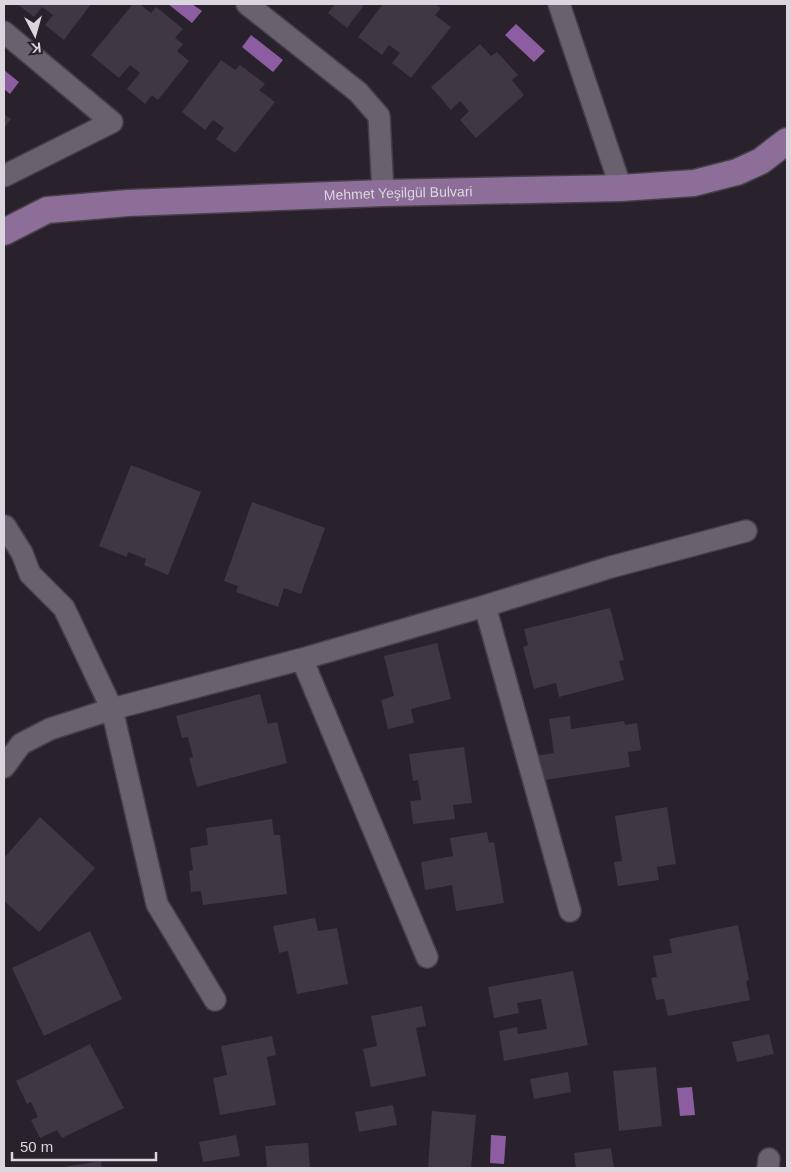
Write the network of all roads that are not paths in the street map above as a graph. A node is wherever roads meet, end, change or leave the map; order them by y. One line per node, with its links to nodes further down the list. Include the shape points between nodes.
1 (249, 4): 7 (street, via 358,92 379,116)
2 (559, 4): 6 (street)
3 (4, 32): 5 (street, via 112,122)
4 (787, 141): 6 (main road, Mehmet Yeşilgül Bulvari, via 762,162 738,172 694,183)
5 (4, 176)
6 (621, 188): 7 (main road, Mehmet Yeşilgül Bulvari)
7 (383, 193): 8 (main road, Mehmet Yeşilgül Bulvari, via 128,203 47,210)
8 (4, 232)
9 (5, 526): 13 (street, via 22,553 30,574 64,608)
10 (746, 531): 11 (street, via 611,566)
11 (485, 606): 12 (street); 15 (street)
12 (302, 659): 13 (street); 16 (street)
13 (112, 708): 14 (street, via 50,729 21,744); 17 (street, via 157,904)
14 (4, 767)
15 (570, 911)
16 (427, 957)
17 (215, 1000)

